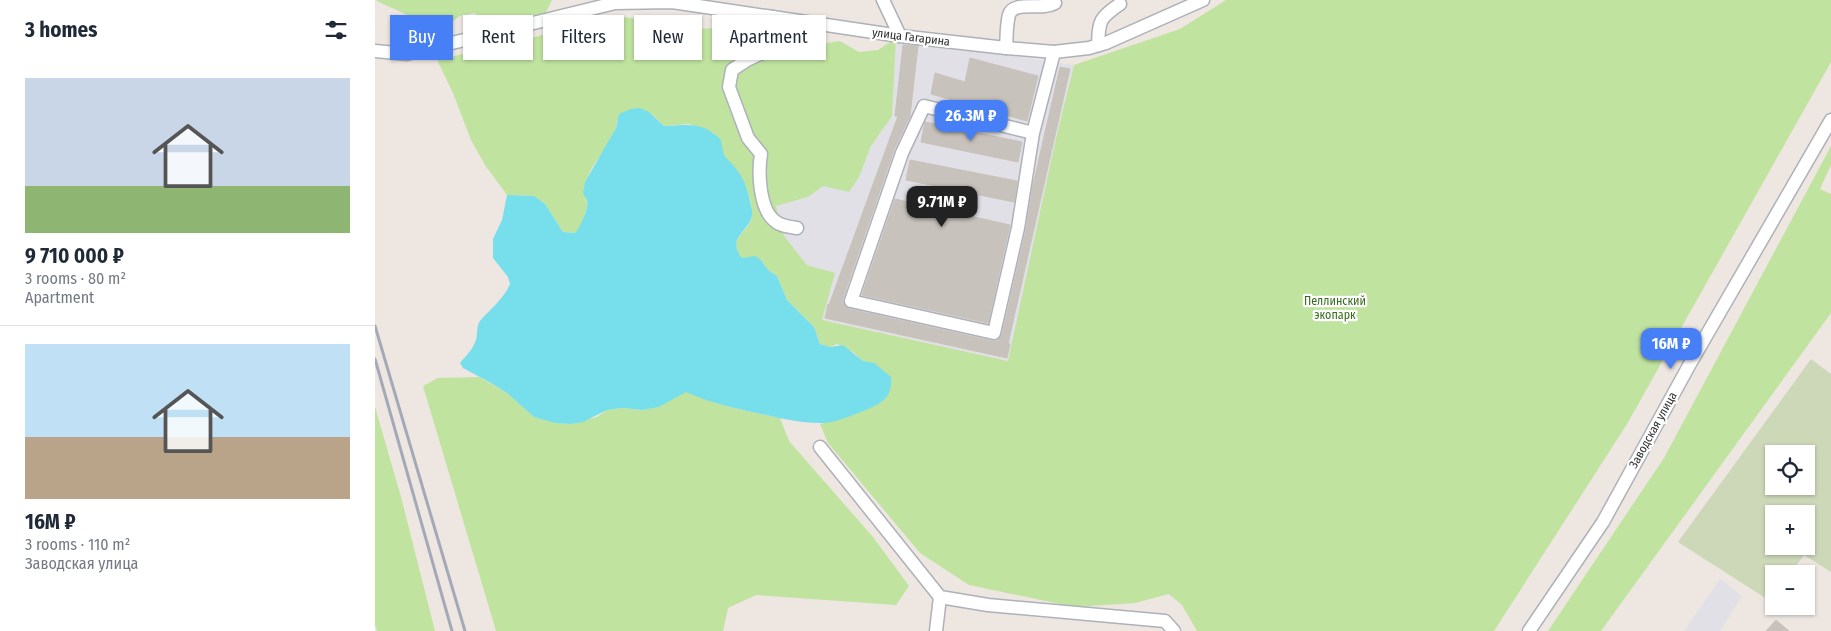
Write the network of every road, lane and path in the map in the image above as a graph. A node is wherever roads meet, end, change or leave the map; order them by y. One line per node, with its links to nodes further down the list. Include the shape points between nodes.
1 (883, 0): 9 (street)
2 (1203, 0): 10 (street, улица Гагарина)
3 (672, 1): 4 (street, улица Гагарина); 7 (street, улица Гагарина)
4 (613, 2): 12 (street, улица Гагарина, via 407,54)
5 (1055, 3): 11 (street, via 1045,7 1012,8)
6 (1120, 4): 10 (street, via 1100,20)
7 (760, 15)
8 (826, 25): 9 (street, улица Гагарина)
9 (900, 36): 11 (street, улица Гагарина)
10 (1098, 46): 13 (street, улица Гагарина)
11 (1006, 48): 13 (street, улица Гагарина)
12 (375, 51)
13 (1054, 52): 16 (street)
14 (747, 60): 17 (street, via 733,70 729,88 747,138 761,154 760,186 767,212 776,223)
15 (1831, 120): 22 (street, Заводская улица, via 1603,522)
16 (1033, 133): 16 (street, via 1018,228 994,332 851,300 902,153 924,106)
17 (797, 228)
18 (820, 447): 19 (street)
19 (940, 597): 20 (street); 21 (street, via 1165,621)
20 (936, 631)
21 (1173, 631)
22 (1529, 631)

